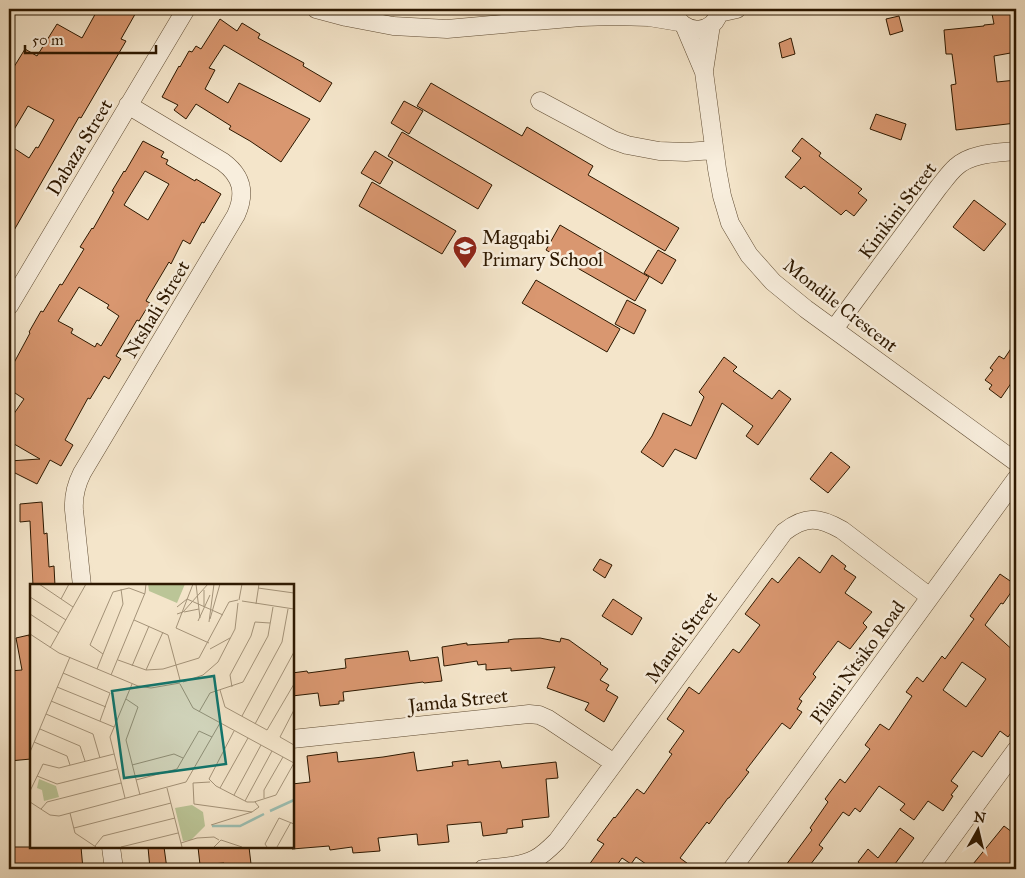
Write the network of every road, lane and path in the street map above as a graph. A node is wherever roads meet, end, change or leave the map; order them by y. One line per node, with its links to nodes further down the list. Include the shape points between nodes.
1 (186, 9): 9 (street, Dabaza Street)
2 (316, 9): 4 (street, via 393,26 447,29)
3 (737, 9): 5 (street)
4 (588, 13): 6 (street)
5 (717, 16): 6 (street, via 699,30); 7 (street, Mondile Crescent)
6 (679, 19): 7 (street, Mondile Crescent)
7 (704, 72): 10 (street, Mondile Crescent)
8 (540, 101): 10 (street, via 627,145 659,151)
9 (128, 105): 12 (street, Dabaza Street); 16 (street, Ntshali Street, via 231,168 238,177 241,206 77,484 73,501)
10 (714, 150): 13 (street, Mondile Crescent, via 727,214 749,255 773,282)
11 (1016, 151): 13 (street, Kinikini Street, via 982,155 955,167)
12 (9, 306)
13 (834, 329): 14 (street, Mondile Crescent)
14 (1016, 462)
15 (1016, 479): 17 (street, Pilani Ntsiko Road)
16 (82, 584)
17 (930, 597): 20 (street, Maneli Street, via 842,530 822,521 802,521 793,525 784,532); 24 (street, Pilani Ntsiko Road)
18 (294, 739): 20 (street, Jamda Street, via 529,714 548,719)
19 (1016, 750): 25 (street)
20 (614, 763): 23 (street, Maneli Street, via 557,841 544,853 523,863)
21 (111, 848): 22 (street)
22 (114, 869)
23 (483, 869)
24 (732, 869)
25 (929, 869)

